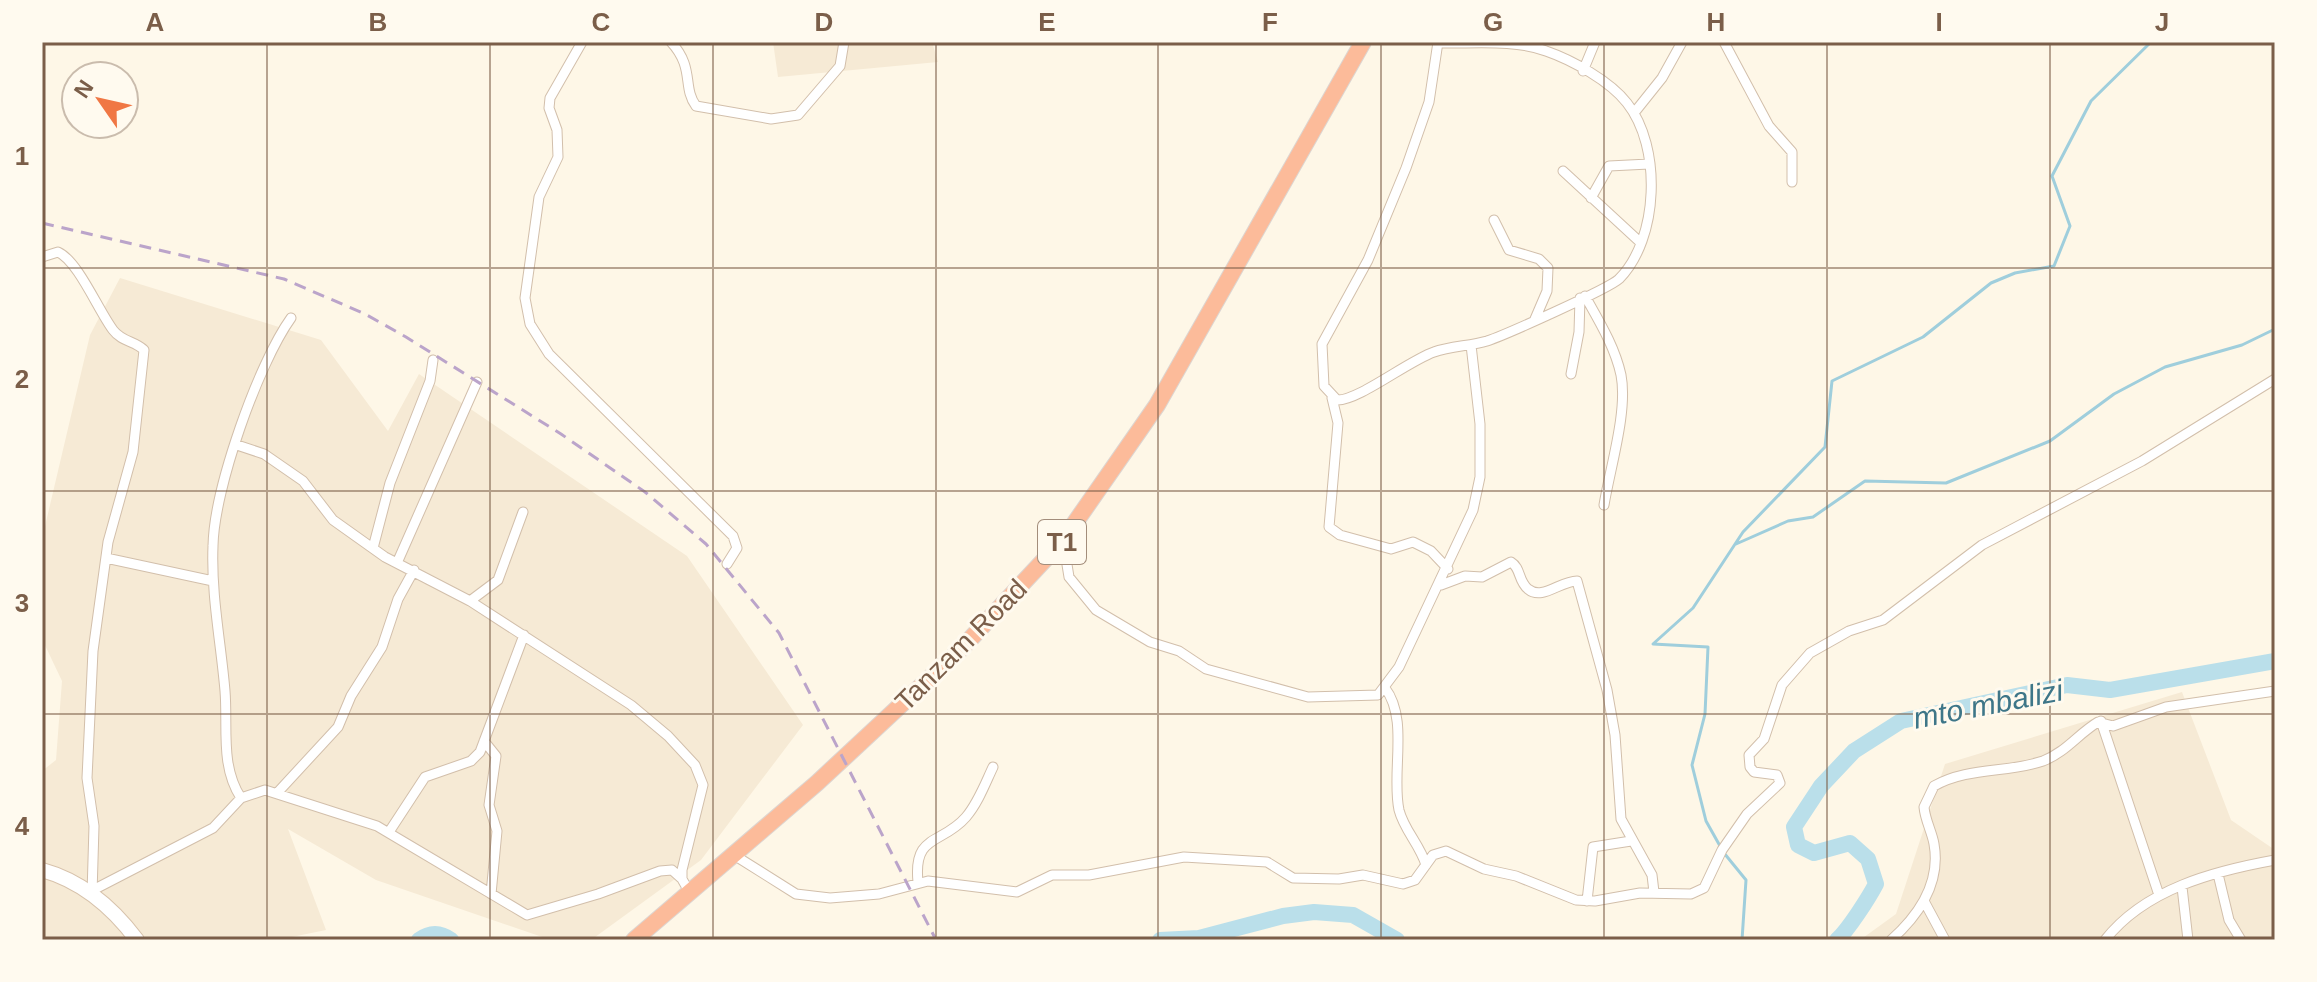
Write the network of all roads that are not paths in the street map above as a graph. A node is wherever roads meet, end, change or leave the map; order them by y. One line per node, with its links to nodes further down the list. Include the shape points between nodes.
1 (582, 42): 34 (street, via 549,101 558,157 539,197 525,298 528,317 549,354 733,536 737,548)
2 (671, 42): 3 (street, via 688,68 696,106 771,119 806,109 840,66)
3 (844, 42)
4 (1363, 42): 30 (highway, Tanzam Road / T1, via 1157,405)
5 (1438, 42): 9 (street, via 1526,46); 26 (street, via 1429,102 1406,168 1368,260 1322,344 1324,386)
6 (1595, 42): 9 (street)
7 (1682, 42): 10 (street)
8 (1724, 42): 13 (street, via 1769,126 1792,152)
9 (1583, 71): 10 (street, via 1618,93)
10 (1634, 113): 11 (street)
11 (1649, 164): 14 (street, via 1609,166); 16 (street, via 1652,199)
12 (1563, 171): 14 (street)
13 (1792, 182)
14 (1591, 198): 16 (street)
15 (1494, 220): 20 (street, via 1509,250 1539,259 1548,268 1547,291)
16 (1641, 243): 18 (street, via 1617,281)
17 (42, 257): 32 (street, via 66,255 119,337 144,350 133,452)
18 (1582, 297): 20 (street); 23 (street); 28 (street, via 1612,348 1621,378)
19 (291, 318): 27 (street, via 270,349)
20 (1535, 319): 21 (street)
21 (1471, 345): 26 (street, via 1436,350 1353,396); 35 (street, via 1480,404 1480,477 1473,510)
22 (433, 360): 31 (street)
23 (1571, 374)
24 (2275, 379): 59 (street, via 2142,461 1982,545 1883,620 1810,653 1782,685 1764,739 1749,755 1754,772 1777,775 1780,783 1747,814 1704,888 1691,894)
25 (477, 382): 33 (street)
26 (1332, 398): 35 (street, via 1338,434 1329,527 1388,548 1413,542)
27 (237, 445): 31 (street, via 264,454 303,481 333,520); 37 (street, via 216,512)
28 (1604, 505)
29 (523, 512): 39 (street, via 498,580)
30 (1063, 540): 41 (street, via 1070,581 1096,610 1206,669 1308,697 1364,697); 50 (highway, Tanzam Road / T1, via 961,649)
31 (373, 548): 33 (street)
32 (106, 558): 37 (street); 58 (street, via 89,708)
33 (397, 563): 36 (street)
34 (727, 564)
35 (1448, 569): 38 (street)
36 (414, 570): 39 (street); 46 (street, via 382,647 343,719)
37 (213, 581): 47 (street, via 228,772)
38 (1441, 585): 41 (street); 49 (street, via 1465,576 1482,577 1511,562 1523,584 1538,594 1577,581 1607,690 1618,806)
39 (470, 601): 40 (street)
40 (524, 635): 44 (street); 56 (street, via 631,705 695,765 702,796)
41 (1385, 688): 52 (street, via 1395,722 1399,807)
42 (2275, 691): 43 (street, via 2166,707 2113,726)
43 (2101, 721): 61 (street); 63 (street, via 2064,751 2042,761 1968,774 1934,786 1924,807 1936,867)
44 (484, 741): 48 (street, via 471,761 431,773 420,782); 60 (street, via 496,756 489,805 497,831)
45 (993, 767): 55 (street, via 967,815 924,846)
46 (278, 792): 47 (street, via 252,792); 48 (street)
47 (241, 798): 58 (street, via 213,828)
48 (389, 832): 60 (street)
49 (1631, 841): 59 (street, via 1652,875); 62 (street, via 1593,847)
50 (734, 855): 55 (street, via 796,894 809,896 879,894); 56 (highway, Tanzam Road / T1)
51 (2275, 860): 54 (street)
52 (1426, 865): 55 (street, via 1415,880 1403,884 1363,875 1298,878 1267,862 1184,857 1089,875 1052,875 1017,892); 62 (street, via 1435,853 1446,851 1484,869)
53 (42, 870): 58 (main road)
54 (2218, 874): 57 (street); 70 (street, via 2229,920)
55 (918, 882)
56 (686, 886): 60 (street, via 672,870 660,871 532,916); 65 (highway, Tanzam Road / T1)
57 (2182, 887): 61 (street); 69 (street)
58 (93, 892): 64 (main road)
59 (1654, 892): 62 (street)
60 (491, 894)
61 (2159, 895): 68 (street)
62 (1587, 901)
63 (1924, 901): 66 (street); 67 (street)
64 (137, 940)
65 (634, 940)
66 (1891, 940)
67 (1945, 940)
68 (2105, 940)
69 (2188, 940)
70 (2241, 940)

